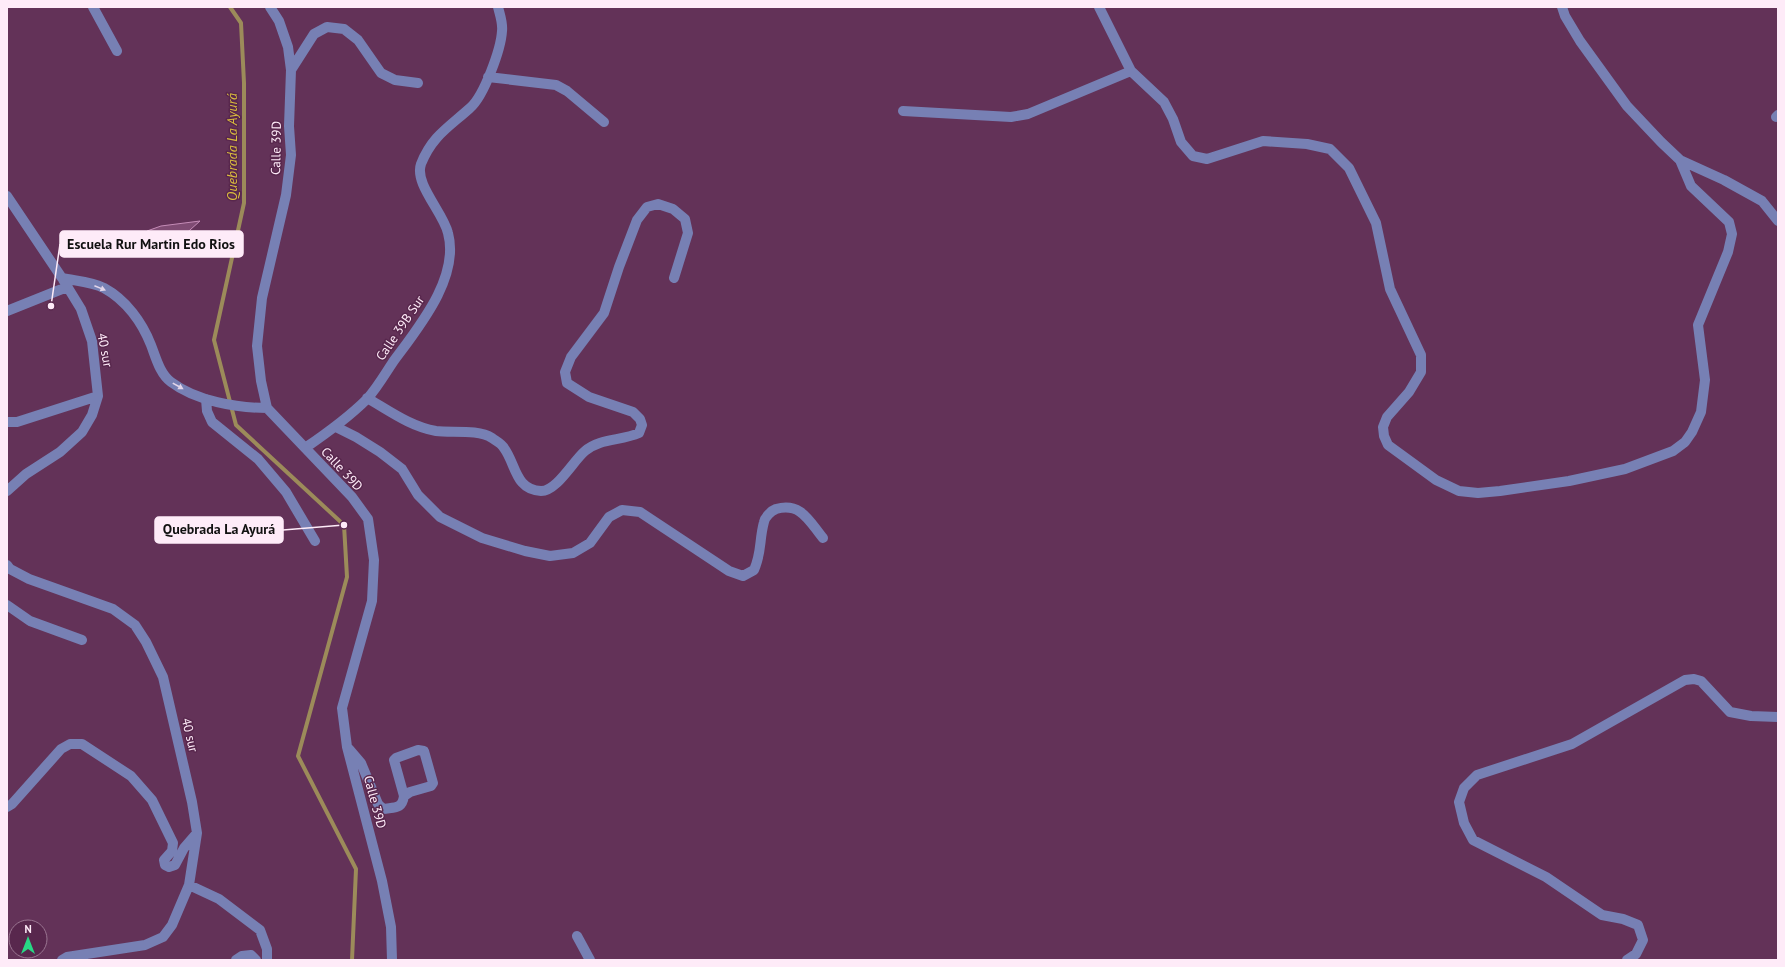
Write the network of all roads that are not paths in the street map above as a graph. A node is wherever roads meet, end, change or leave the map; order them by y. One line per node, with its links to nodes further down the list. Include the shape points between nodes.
1 (93, 7): 6 (street)
2 (270, 7): 7 (street, Calle 39D, via 279,21 288,47)
3 (498, 7): 9 (street, Calle 39B Sur, via 502,31)
4 (1099, 7): 8 (street)
5 (1562, 7): 13 (street, via 1580,41 1628,106)
6 (117, 51)
7 (291, 70): 10 (street, via 314,34 328,27 338,28 344,29 358,40 381,73 395,80); 22 (street, Calle 39D, via 291,155 287,187 262,298 257,346)
8 (1131, 71): 11 (street, via 1028,114 1011,117); 13 (street, via 1164,102 1181,142 1193,156 1207,159 1263,142 1307,144 1330,149 1349,168 1376,224 1390,288 1421,355 1421,372 1409,392 1387,417 1383,427 1384,436 1394,450 1436,480 1459,491 1500,491 1569,481 1625,469 1673,450 1685,442 1692,432 1701,412 1705,380 1698,325 1728,252 1732,234 1729,222 1691,186)
9 (488, 77): 12 (street, via 556,85); 20 (street, Calle 39B Sur, via 481,95 471,108 439,134 420,165 421,182 436,205 448,232 450,251 447,270 426,316)
10 (418, 83)
11 (903, 111)
12 (604, 122)
13 (1680, 160): 15 (street, via 1724,180 1762,202)
14 (7, 196): 17 (street, 40 sur)
15 (1778, 221)
16 (674, 278): 20 (street, via 688,233 685,219 673,209 658,204 647,207 637,220 604,313 571,357 564,372 567,383 589,397 633,412 642,425 639,433 632,436 596,443 584,451 553,486 542,491 528,488 519,479 504,447 491,437 466,432 435,431 414,424)
17 (65, 282): 18 (street); 19 (street, 40 sur, via 81,309 92,341); 21 (street, one-way to 21, via 103,288 130,308 146,332 160,369 171,382)
18 (7, 311)
19 (98, 396): 23 (street, via 18,422); 26 (street, 40 sur, via 92,415 82,432 60,452 26,474)
20 (367, 398): 24 (street, Calle 39B Sur)
21 (211, 400): 22 (street, via 245,408); 28 (street, via 207,411 212,422 258,459 286,492)
22 (267, 408): 25 (street, Calle 39D)
23 (7, 422)
24 (336, 427): 25 (street, Calle 39B Sur); 27 (street, via 356,436 402,469 418,495 440,517 482,538 525,551 550,556 573,553 590,543 609,517 622,510 640,512 729,571 743,576 754,570 760,557 764,520 773,510 787,506 801,511)
25 (305, 448): 33 (street, Calle 39D, via 352,497 368,518 374,560 372,601 342,708)
26 (7, 491)
27 (823, 538)
28 (315, 541)
29 (7, 564): 36 (street, 40 sur, via 10,569 29,580 113,609 135,625 156,659 163,677)
30 (7, 605): 31 (street, via 30,621)
31 (82, 640)
32 (1778, 717): 45 (street, via 1730,712 1701,680 1685,680 1572,744 1477,775 1464,788 1459,802 1464,824 1473,840 1546,877 1602,915 1638,925 1643,940 1636,954)
33 (347, 747): 34 (street, via 361,762 378,804 383,809 399,807); 43 (street, Calle 39D, via 382,881 391,928)
34 (404, 796): 34 (street, via 394,760 418,750 424,751 433,783)
35 (7, 807): 36 (street, via 61,749 70,744 82,744 131,776 152,800 173,843 172,851 164,860 165,865 175,865 184,848)
36 (197, 833): 37 (street, 40 sur)
37 (189, 885): 39 (street, 40 sur, via 172,925 163,937 145,945 67,957); 42 (street, via 219,899 260,930 267,949)
38 (577, 936): 44 (street)
39 (62, 960)
40 (236, 960): 41 (street, via 251,955)
41 (256, 960)
42 (267, 960)
43 (392, 960)
44 (590, 960)
45 (1627, 960)

